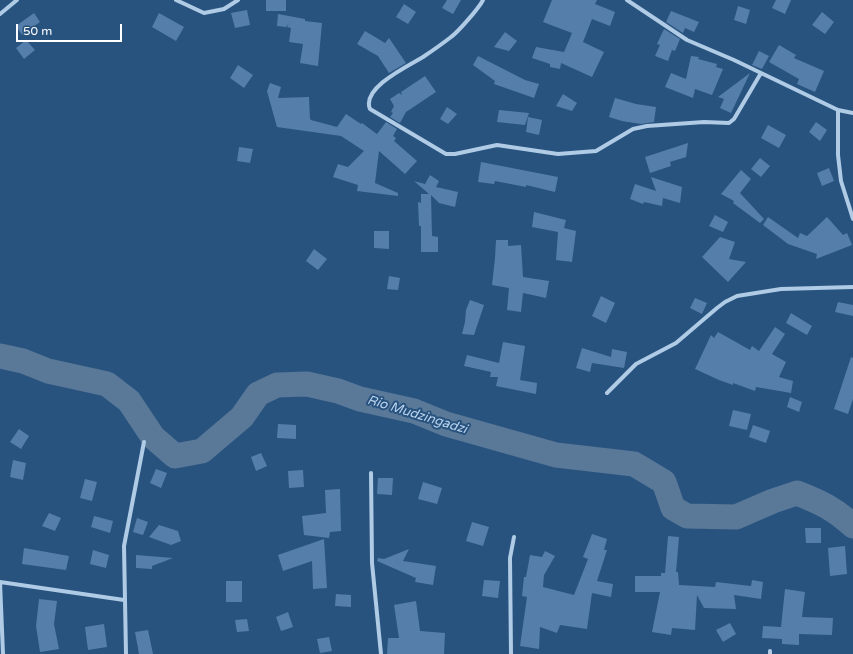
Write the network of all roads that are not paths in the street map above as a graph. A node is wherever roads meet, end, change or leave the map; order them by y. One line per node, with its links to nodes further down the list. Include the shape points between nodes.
1 (17, 0): 6 (street)
2 (176, 0): 3 (street, via 204,14 224,10)
3 (238, 0)
4 (482, 0): 7 (street, via 452,36 380,84 369,99 370,109 446,154 498,145 558,154 596,151 633,130 647,126 729,123 734,119)
5 (627, 0): 7 (street, via 687,40)
6 (0, 14)
7 (761, 73): 8 (street)
8 (838, 110): 9 (street); 10 (street, via 841,181)
9 (853, 112)
10 (853, 219)
11 (853, 287): 12 (street, via 781,289 737,296 721,305 676,343 636,364)
12 (607, 393)
13 (144, 442): 17 (street, via 124,546)
14 (371, 473): 20 (street, via 372,563)
15 (514, 537): 21 (street, via 510,558)
16 (0, 582): 17 (street); 18 (street)
17 (124, 600): 19 (street)
18 (3, 654)
19 (126, 654)
20 (381, 654)
21 (511, 654)

